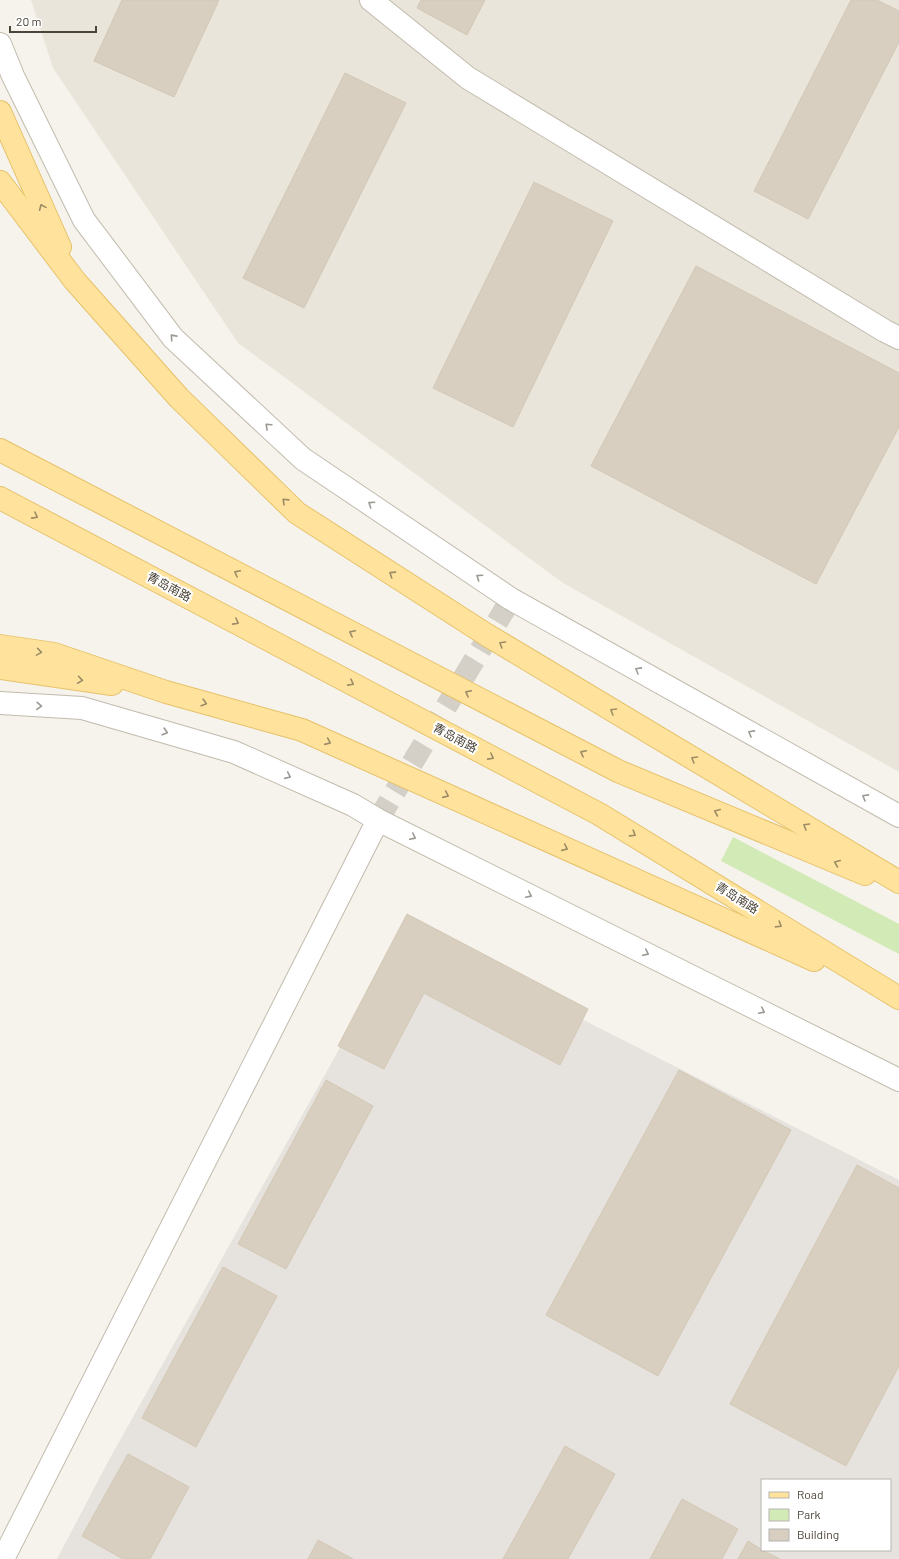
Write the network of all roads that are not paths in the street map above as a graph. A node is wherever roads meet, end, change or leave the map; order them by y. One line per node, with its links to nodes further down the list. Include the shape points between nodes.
1 (371, 0): 6 (street, via 468,78)
2 (0, 44): 13 (street, one-way to 2, via 511,599 303,459 173,338 84,220 13,76)
3 (0, 112): 5 (main road, one-way to 3)
4 (0, 182): 5 (main road)
5 (74, 281): 15 (main road, one-way to 5, via 487,635 297,513 179,398)
6 (899, 338)
7 (0, 450): 16 (main road, one-way to 7, via 618,770)
8 (0, 498): 17 (main road, 青岛南路, one-way to 17, via 600,814)
9 (0, 646): 11 (main road, one-way to 11, via 54,654)
10 (0, 668): 11 (main road, one-way to 11)
11 (166, 692): 17 (main road, one-way to 17, via 302,730)
12 (0, 704): 14 (street, one-way to 14, via 82,708 234,752 353,805)
13 (899, 816)
14 (378, 820): 18 (street, one-way to 18); 19 (street)
15 (899, 882)
16 (899, 889)
17 (896, 997)
18 (899, 1080)
19 (3, 1559)

